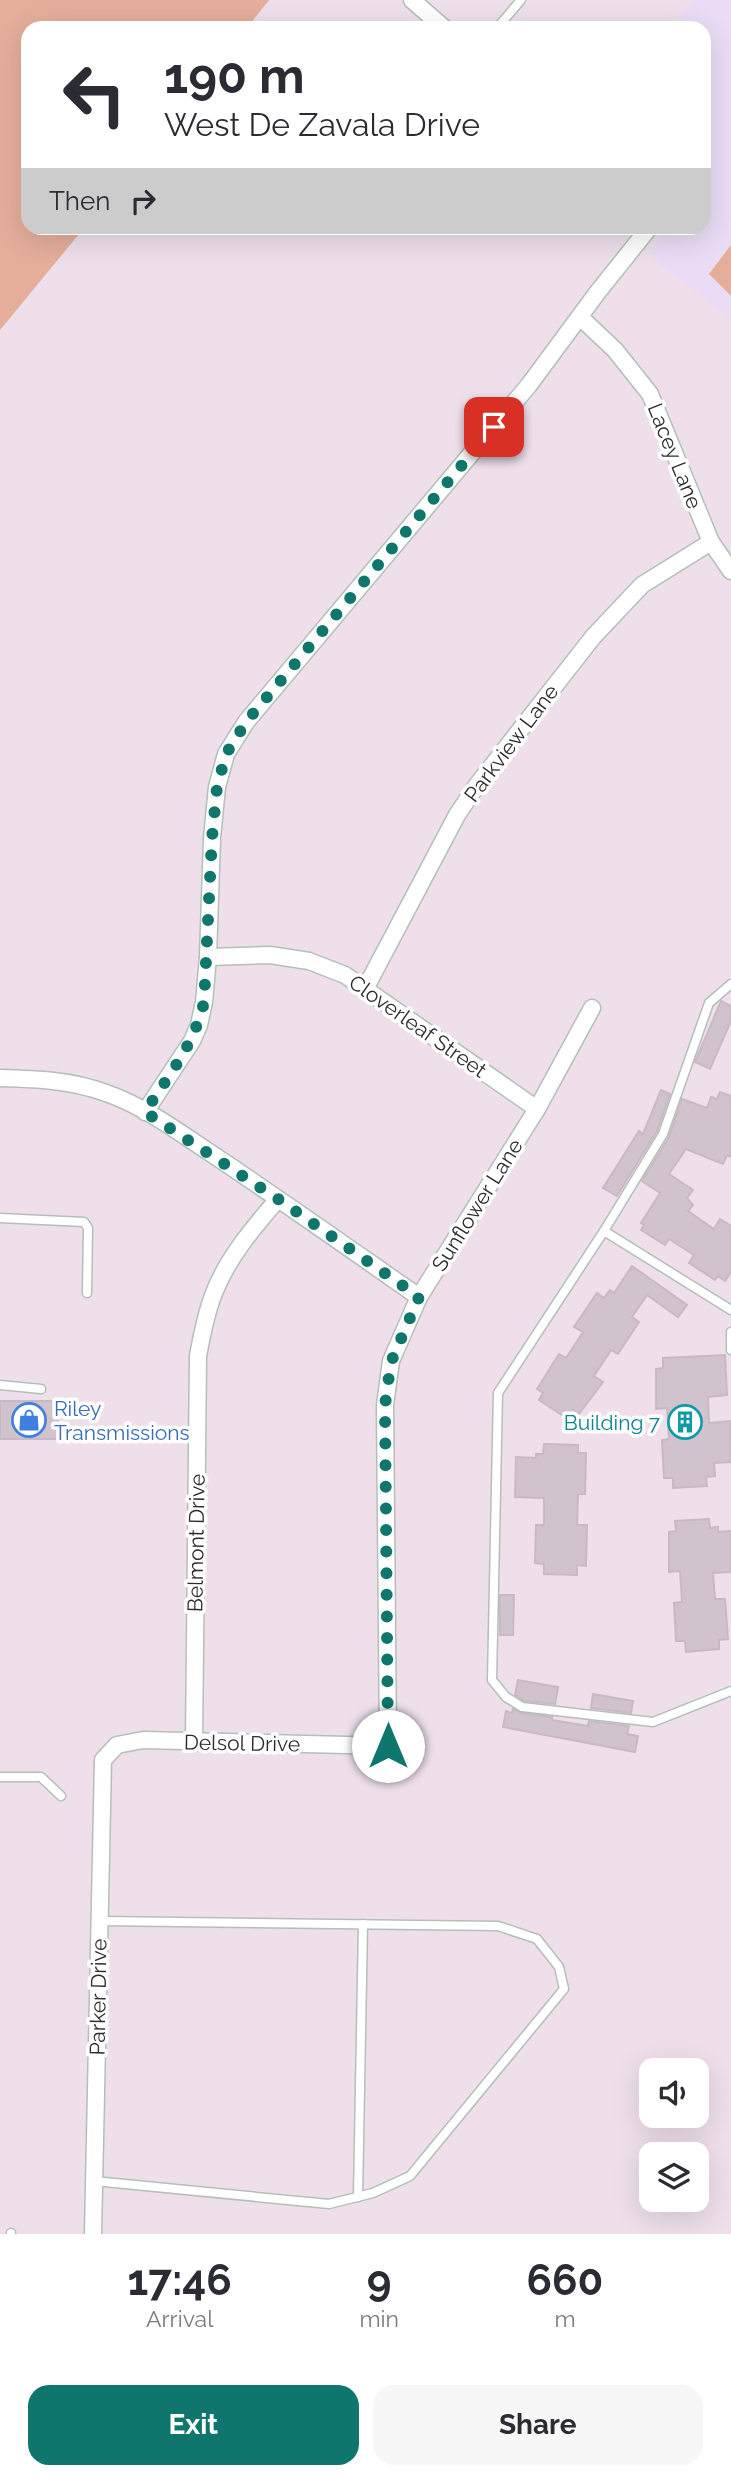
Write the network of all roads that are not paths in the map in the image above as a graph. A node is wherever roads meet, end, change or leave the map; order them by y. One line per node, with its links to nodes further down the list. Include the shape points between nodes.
1 (412, 0): 3 (street)
2 (521, 0): 4 (lane)
3 (436, 21)
4 (503, 21)
5 (644, 235): 6 (street)
6 (580, 317): 7 (street, Lacey Lane, via 615,350 650,394); 9 (street, via 529,385 246,722 226,754 212,838)
7 (711, 542): 8 (street, Lacey Lane); 11 (street, Parkview Lane, via 642,585 593,637 477,785)
8 (731, 571)
9 (208, 957): 11 (street, Cloverleaf Street, via 270,955 309,961 345,975); 15 (street, via 199,1025)
10 (731, 984): 18 (lane, via 709,1003 663,1134)
11 (365, 989): 14 (street, Cloverleaf Street)
12 (592, 1008): 14 (street, Sunflower Lane)
13 (0, 1078): 15 (street, via 78,1084)
14 (537, 1109): 20 (street, Sunflower Lane)
15 (145, 1112): 16 (street)
16 (278, 1199): 20 (street); 27 (street, Belmont Drive, via 244,1240 215,1290 198,1356)
17 (0, 1218): 19 (lane, via 84,1222 88,1228)
18 (604, 1231): 21 (lane); 26 (lane, via 498,1393 492,1680 522,1707 653,1722)
19 (87, 1293)
20 (419, 1297): 28 (street, Sunflower Lane, via 391,1362 385,1405)
21 (731, 1310)
22 (731, 1332): 23 (lane)
23 (731, 1350)
24 (0, 1385): 25 (lane)
25 (41, 1389)
26 (731, 1691)
27 (194, 1742): 28 (street, Delsol Drive); 29 (street, Delsol Drive, via 143,1740 117,1745)
28 (388, 1746)
29 (103, 1760): 32 (street, Parker Drive)
30 (0, 1777): 31 (lane, via 41,1777)
31 (61, 1797)
32 (100, 1920): 33 (lane); 34 (street, Parker Drive)
33 (363, 1924): 35 (lane); 35 (lane, via 498,1926 524,1934 537,1939 559,1967 564,1989 410,2176)
34 (94, 2181): 35 (lane, via 329,2204); 36 (street, Parker Drive)
35 (358, 2197)
36 (93, 2234)

